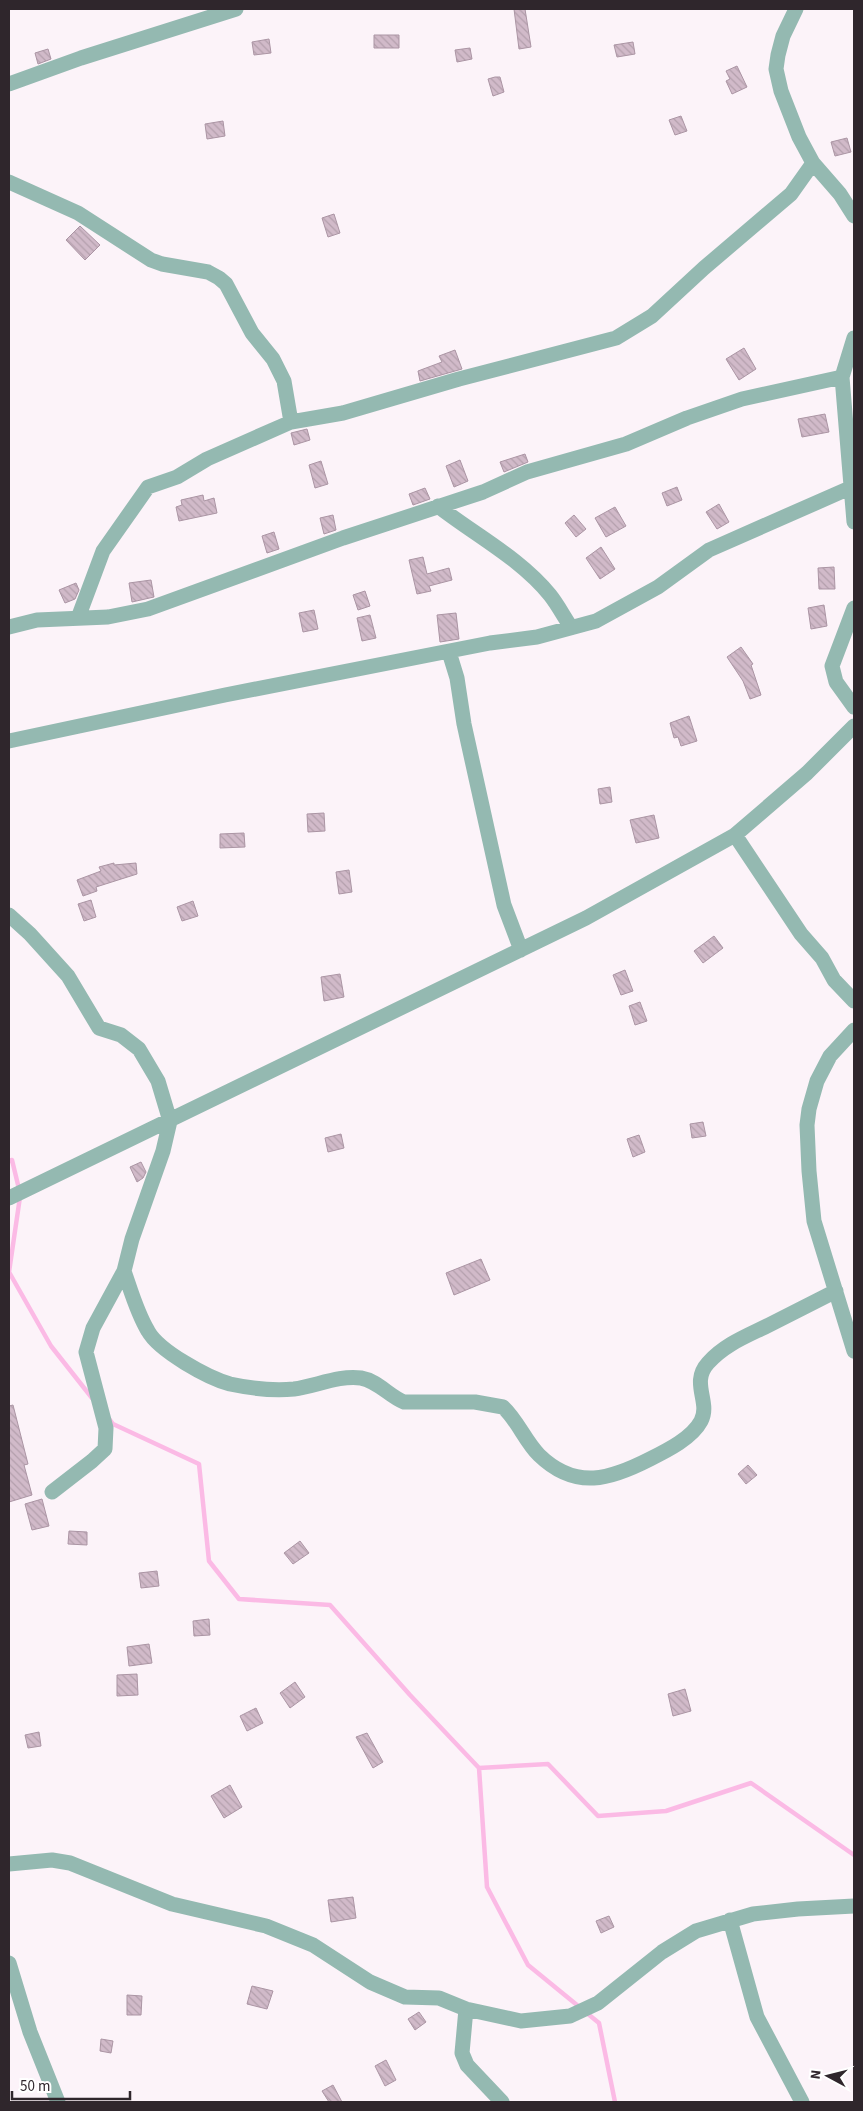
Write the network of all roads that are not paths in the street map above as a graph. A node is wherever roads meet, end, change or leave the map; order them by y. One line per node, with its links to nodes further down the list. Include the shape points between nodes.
1 (236, 9): 3 (street)
2 (796, 9): 4 (street, via 783,36 776,69 799,137)
3 (9, 84)
4 (813, 163): 6 (street); 9 (street, via 791,194 652,316 616,338 342,413)
5 (9, 182): 9 (street, via 78,213 151,260 208,272 219,278 226,284 252,333 273,359 284,381)
6 (854, 216)
7 (854, 338): 8 (street)
8 (842, 377): 10 (street); 11 (street, via 742,399 626,444 528,472 483,492)
9 (291, 422): 14 (street, via 207,458 177,477 148,486 103,551)
10 (852, 487): 12 (street); 16 (street, via 709,550 658,587 596,620)
11 (438, 506): 14 (street, via 148,609 108,617); 16 (street, via 524,569 550,595)
12 (854, 522)
13 (854, 608): 18 (street, via 832,666 836,682)
14 (78, 618): 15 (street, via 38,620)
15 (9, 627)
16 (571, 627): 17 (street)
17 (449, 652): 20 (street); 23 (street, via 504,905)
18 (854, 707)
19 (854, 726): 21 (street, via 808,774)
20 (9, 741)
21 (735, 835): 23 (street, via 586,918); 24 (street, via 801,934 822,958 834,980)
22 (11, 919): 26 (street, via 68,976 99,1028 121,1035 139,1048 158,1081)
23 (521, 950): 26 (street)
24 (854, 1001)
25 (854, 1030): 29 (street, via 830,1056 817,1081 807,1125 814,1221)
26 (170, 1121): 27 (street); 28 (street)
27 (9, 1198)
28 (124, 1271): 29 (street, via 148,1332 158,1345 209,1375 230,1384 281,1389 352,1377 364,1378 404,1402 475,1402 503,1407 539,1455 572,1476 595,1479 616,1475 640,1464 690,1435 704,1415 701,1376 707,1364 724,1347); 31 (street, via 93,1328 86,1352 106,1428 105,1449)
29 (836, 1291): 30 (street)
30 (854, 1351)
31 (52, 1492)
32 (9, 1864): 36 (street, via 52,1860 70,1863 172,1904 282,1932 313,1945 370,1982 405,1997 439,1998)
33 (854, 1906): 34 (street, via 753,1914)
34 (730, 1920): 36 (street, via 696,1931 662,1952 598,2003 570,2016 521,2021); 39 (street, via 757,2017)
35 (9, 1963): 37 (street)
36 (466, 2009): 38 (street, via 462,2053 467,2065)
37 (56, 2101)
38 (502, 2102)
39 (802, 2102)

